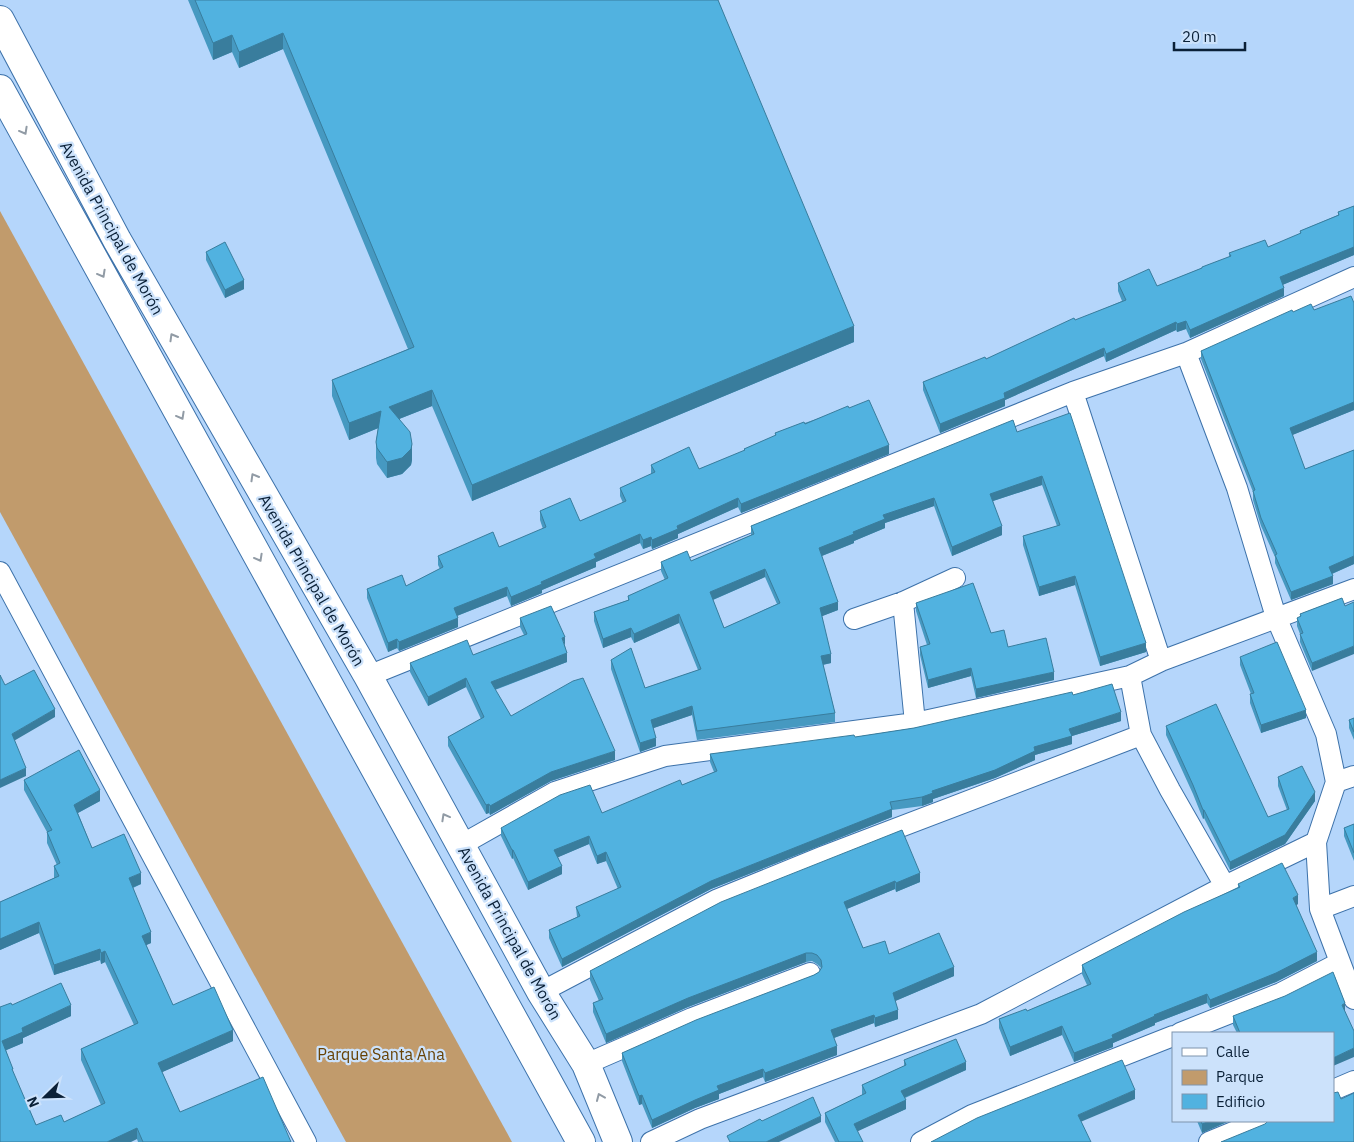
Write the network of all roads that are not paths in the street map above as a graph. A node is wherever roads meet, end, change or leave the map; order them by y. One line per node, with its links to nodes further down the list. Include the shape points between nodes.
1 (0, 20): 14 (main road, Avenida Principal de Morón, one-way to 1, via 117,240)
2 (0, 89): 35 (main road, Avenida Principal de Morón, one-way to 35)
3 (1354, 277): 4 (street)
4 (1186, 354): 5 (street); 11 (street, via 1237,488)
5 (1073, 392): 13 (street); 14 (street)
6 (0, 572): 10 (street)
7 (955, 578): 9 (street)
8 (1354, 589): 11 (street)
9 (903, 602): 12 (street); 16 (street)
10 (8, 608): 34 (street)
11 (1276, 617): 13 (street); 18 (street)
12 (854, 619)
13 (1161, 661): 15 (street)
14 (368, 676): 20 (main road, Avenida Principal de Morón, one-way to 14)
15 (1130, 676): 16 (street); 17 (street)
16 (916, 723): 20 (street, via 665,756 555,792)
17 (1141, 735): 21 (street); 26 (street, via 716,900)
18 (1345, 779): 19 (street)
19 (1316, 842): 21 (street); 23 (street)
20 (461, 845): 26 (main road, Avenida Principal de Morón)
21 (1225, 886): 37 (street, via 981,1014 700,1119)
22 (1354, 896): 23 (street)
23 (1320, 909): 24 (street)
24 (1339, 963): 27 (street); 28 (street, via 1281,993)
25 (810, 973): 30 (street, via 692,1018)
26 (541, 992): 30 (main road, Avenida Principal de Morón)
27 (1354, 999)
28 (1183, 1032)
29 (1172, 1036): 38 (street, via 972,1115)
30 (586, 1064): 36 (main road, Avenida Principal de Morón, one-way to 30)
31 (1354, 1081): 32 (street)
32 (1334, 1090)
33 (1258, 1122): 39 (street)
34 (306, 1142)
35 (581, 1142)
36 (618, 1142)
37 (651, 1142)
38 (921, 1142)
39 (1209, 1142)

